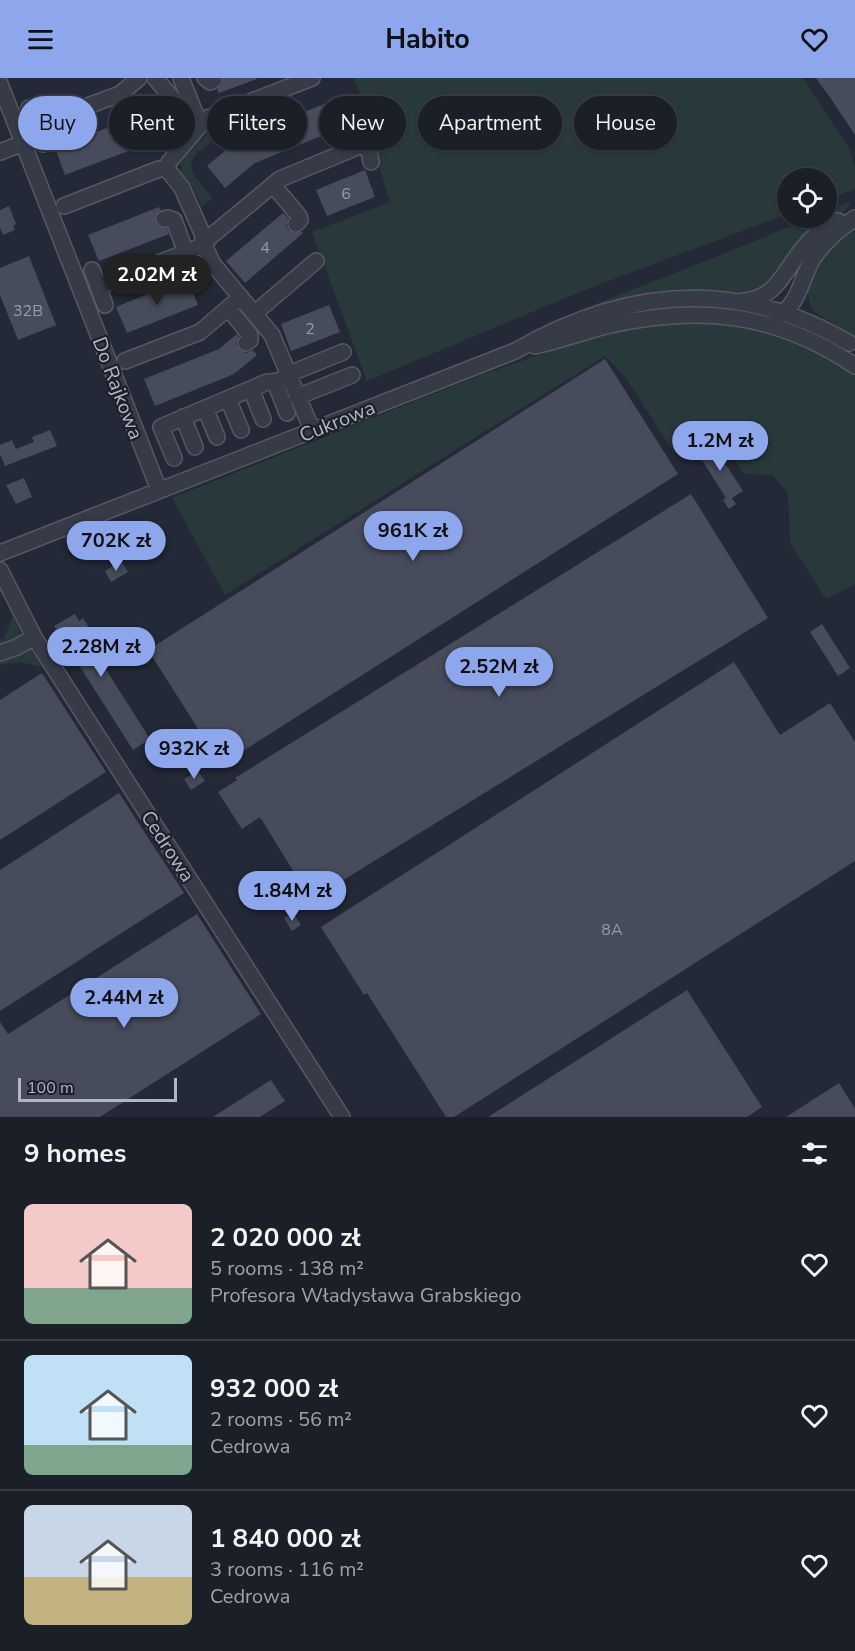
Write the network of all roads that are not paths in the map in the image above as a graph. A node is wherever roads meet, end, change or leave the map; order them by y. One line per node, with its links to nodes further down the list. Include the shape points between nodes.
1 (139, 78): 7 (street, via 120,94)
2 (155, 78): 6 (street)
3 (181, 78): 8 (street)
4 (312, 78): 8 (street, via 211,116)
5 (0, 84): 9 (street, Do Rajkowa)
6 (171, 96)
7 (97, 102)
8 (200, 125): 14 (street)
9 (18, 130)
10 (18, 145): 12 (street)
11 (26, 150): 56 (street, Do Rajkowa)
12 (0, 152)
13 (371, 162): 15 (street, via 366,135)
14 (167, 169): 16 (street); 20 (street, via 181,186)
15 (273, 185): 19 (street, via 299,216); 20 (street)
16 (64, 206)
17 (855, 216): 24 (street, Cukrowa, via 830,225 811,239); 25 (street, Cukrowa, via 824,243)
18 (164, 219): 21 (street, via 174,220)
19 (296, 225)
20 (204, 245): 21 (street); 27 (street, via 213,264)
21 (186, 253): 26 (street)
22 (316, 261): 32 (street)
23 (92, 270): 26 (street)
24 (785, 274): 28 (street, Cukrowa, via 767,294); 31 (street, Cukrowa, via 781,293)
25 (805, 274): 31 (street, Cukrowa, via 797,297); 36 (street, via 802,294 806,308)
26 (98, 287): 29 (street)
27 (241, 297): 30 (street); 32 (street)
28 (737, 301): 31 (street, Cukrowa); 37 (street, Cukrowa, via 691,298 631,304 542,335)
29 (105, 305)
30 (228, 308): 35 (street, via 250,335); 39 (street, via 200,332)
31 (784, 312): 33 (street, Cukrowa); 34 (street, via 794,328); 36 (street)
32 (255, 313): 41 (street, via 272,335)
33 (751, 321): 34 (street); 37 (street, Cukrowa, via 702,314 660,316)
34 (809, 339): 40 (street)
35 (246, 343)
36 (852, 345)
37 (515, 351): 52 (street, Cukrowa)
38 (343, 352): 41 (street)
39 (125, 361)
40 (855, 366)
41 (289, 374): 43 (street); 45 (street)
42 (352, 375): 45 (street)
43 (275, 382): 44 (street); 48 (street)
44 (251, 389): 46 (street); 50 (street)
45 (297, 397): 52 (street)
46 (228, 399): 47 (street); 51 (street)
47 (205, 408): 49 (street); 53 (street)
48 (287, 413)
49 (183, 417): 54 (street); 55 (street, via 161,427)
50 (263, 419)
51 (242, 430)
52 (312, 430): 56 (street, Cukrowa)
53 (217, 437)
54 (195, 447)
55 (174, 458)
56 (159, 490): 57 (street, Cukrowa)
57 (0, 553)
58 (0, 570): 59 (street, Cedrowa)
59 (34, 637): 60 (street); 61 (street, Cedrowa)
60 (0, 653)
61 (342, 1117)

